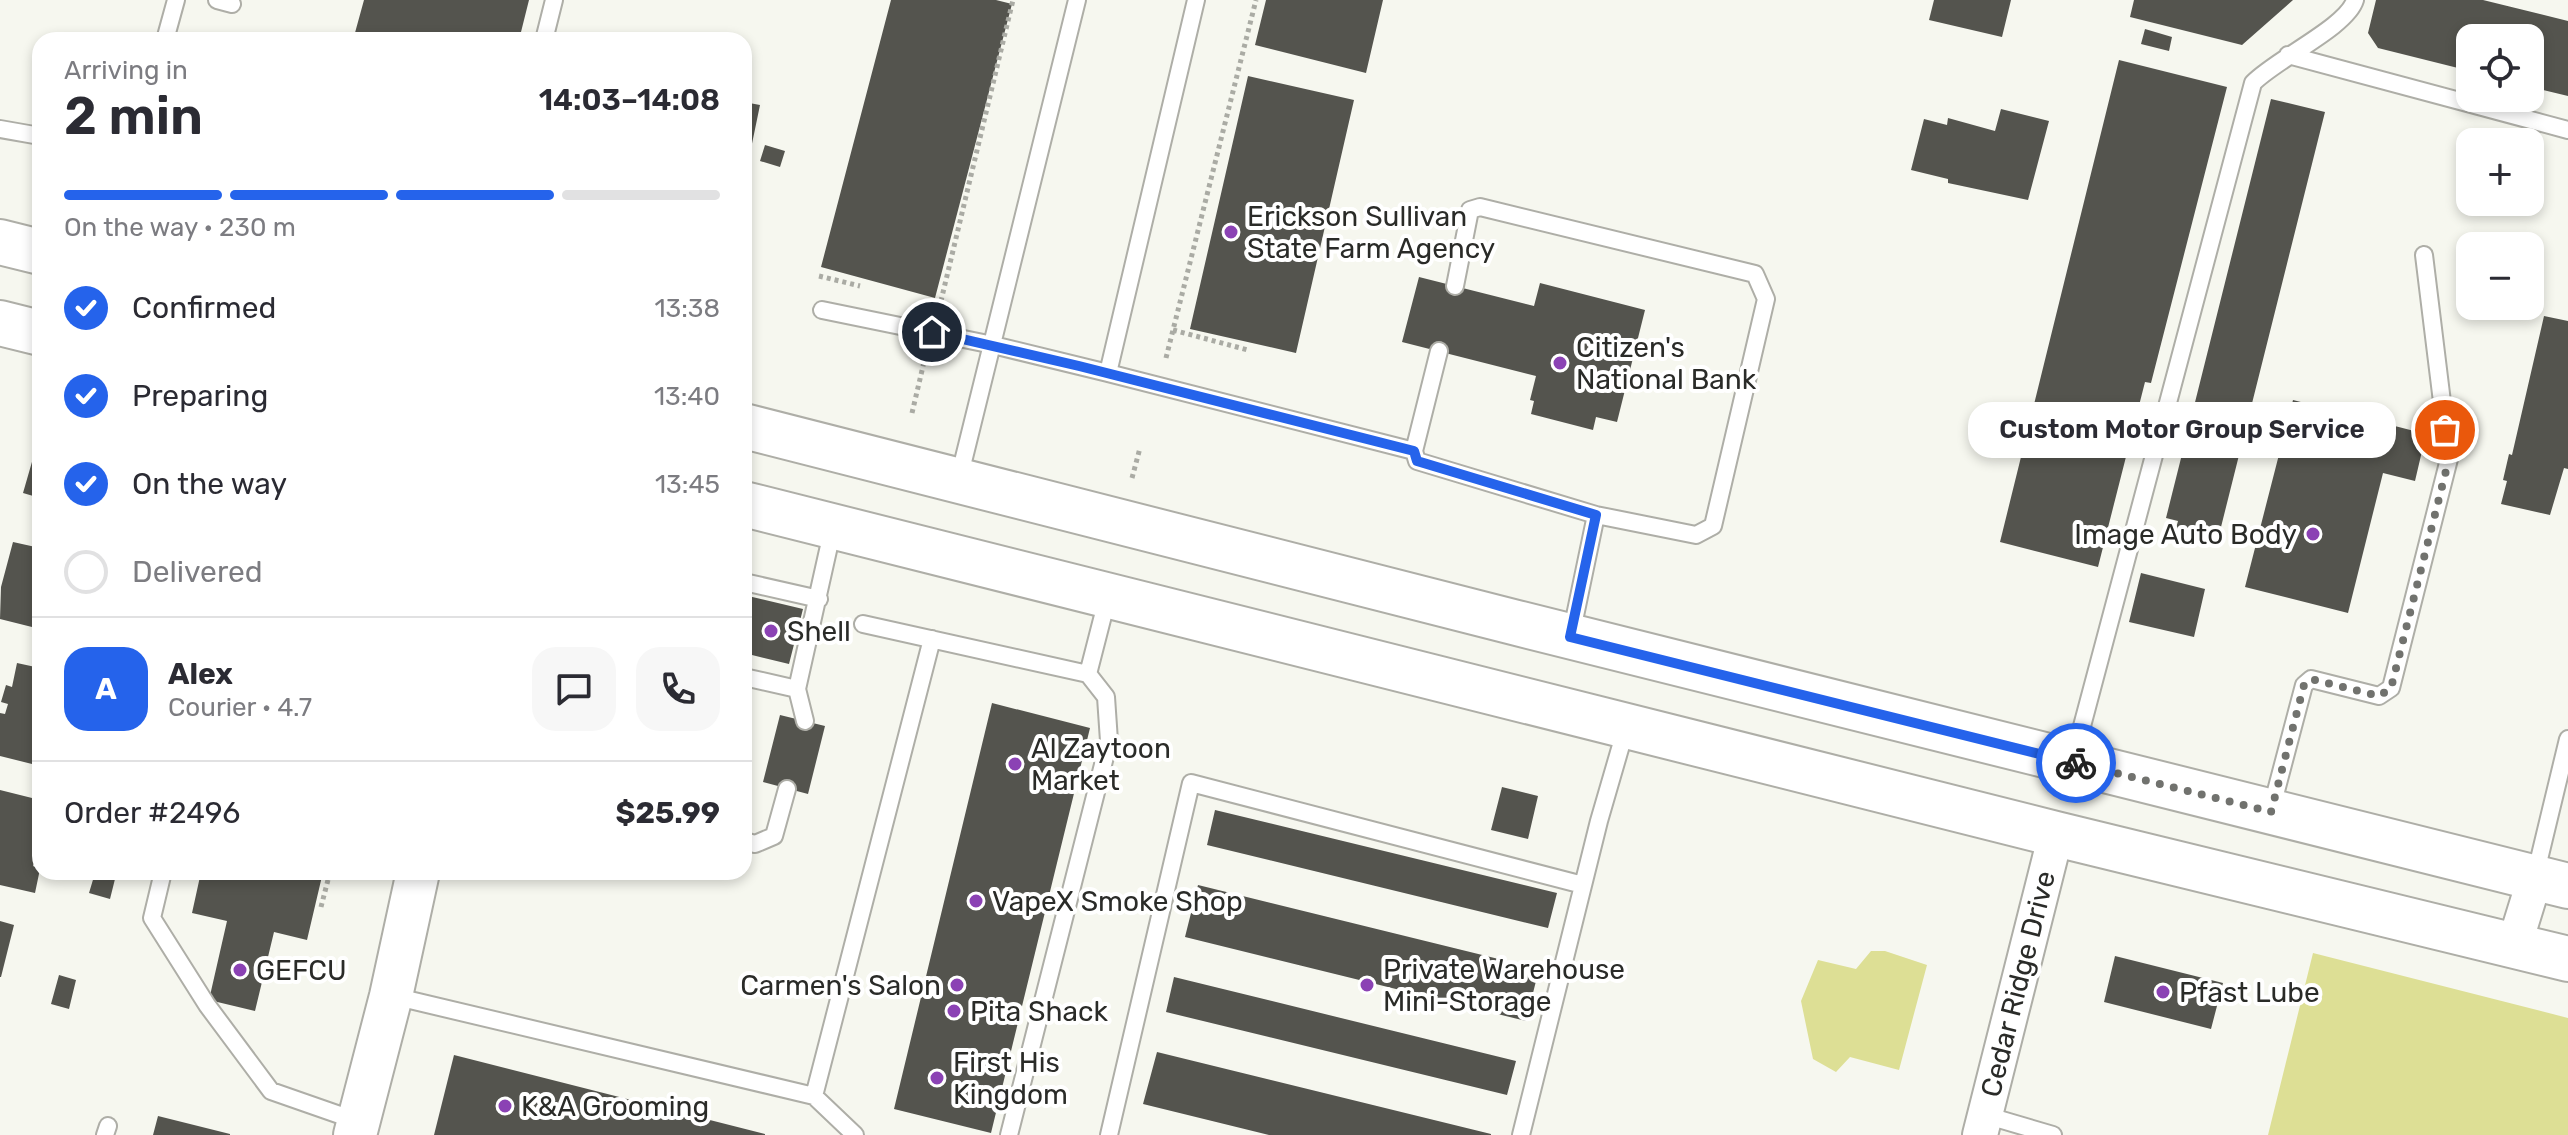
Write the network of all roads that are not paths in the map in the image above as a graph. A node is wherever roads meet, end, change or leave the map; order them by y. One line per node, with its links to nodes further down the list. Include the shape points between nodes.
1 (176, 0): 6 (lane)
2 (554, 0): 7 (lane)
3 (1077, 0): 19 (lane)
4 (1196, 0): 21 (lane)
5 (2355, 0): 8 (lane, via 2335,25)
6 (167, 32)
7 (546, 32)
8 (2288, 55): 10 (lane); 40 (lane, via 2253,83)
9 (0, 129): 11 (lane)
10 (2568, 130)
11 (32, 135)
12 (0, 242): 13 (main road)
13 (32, 250)
14 (2424, 255): 42 (lane, via 2449,459 2391,688 2379,696 2311,679 2304,685)
15 (1455, 286): 26 (lane, via 1470,210 1480,207 1755,274 1766,299 1713,526 1696,535)
16 (822, 310): 19 (lane)
17 (0, 323): 18 (main road)
18 (32, 331)
19 (993, 345): 21 (lane); 24 (lane)
20 (1439, 351): 23 (lane)
21 (1108, 373): 23 (lane)
22 (752, 428): 24 (main road)
23 (1414, 451): 26 (lane, via 1417,461)
24 (959, 480): 32 (main road)
25 (752, 506): 27 (main road)
26 (1596, 515): 32 (lane)
27 (834, 527): 29 (main road); 30 (lane)
28 (752, 588): 30 (lane)
29 (1108, 596): 34 (lane); 38 (main road)
30 (819, 599): 36 (lane)
31 (863, 624): 33 (lane)
32 (1570, 637): 40 (main road)
33 (932, 639): 34 (lane); 52 (lane)
34 (1088, 674): 56 (lane, via 1106,697 1109,741)
35 (752, 679): 36 (lane)
36 (797, 689): 37 (lane)
37 (805, 721)
38 (1627, 726): 43 (main road); 48 (lane)
39 (2568, 739): 47 (lane)
40 (2072, 762): 42 (main road)
41 (787, 789): 44 (lane, via 774,836)
42 (2271, 812): 47 (main road)
43 (2056, 834): 49 (main road); 53 (street, Cedar Ridge Drive)
44 (752, 843)
45 (161, 880): 54 (lane, via 152,918 271,1091)
46 (416, 880): 51 (street)
47 (2552, 882): 49 (street)
48 (1583, 885): 57 (lane, via 1191,783); 58 (lane)
49 (2514, 946): 50 (main road)
50 (2568, 959)
51 (391, 996): 52 (lane); 54 (street)
52 (814, 1096): 55 (lane)
53 (1983, 1125): 59 (lane)
54 (357, 1128)
55 (855, 1135)
56 (1009, 1135)
57 (1109, 1135)
58 (1521, 1135)
59 (2053, 1135)

